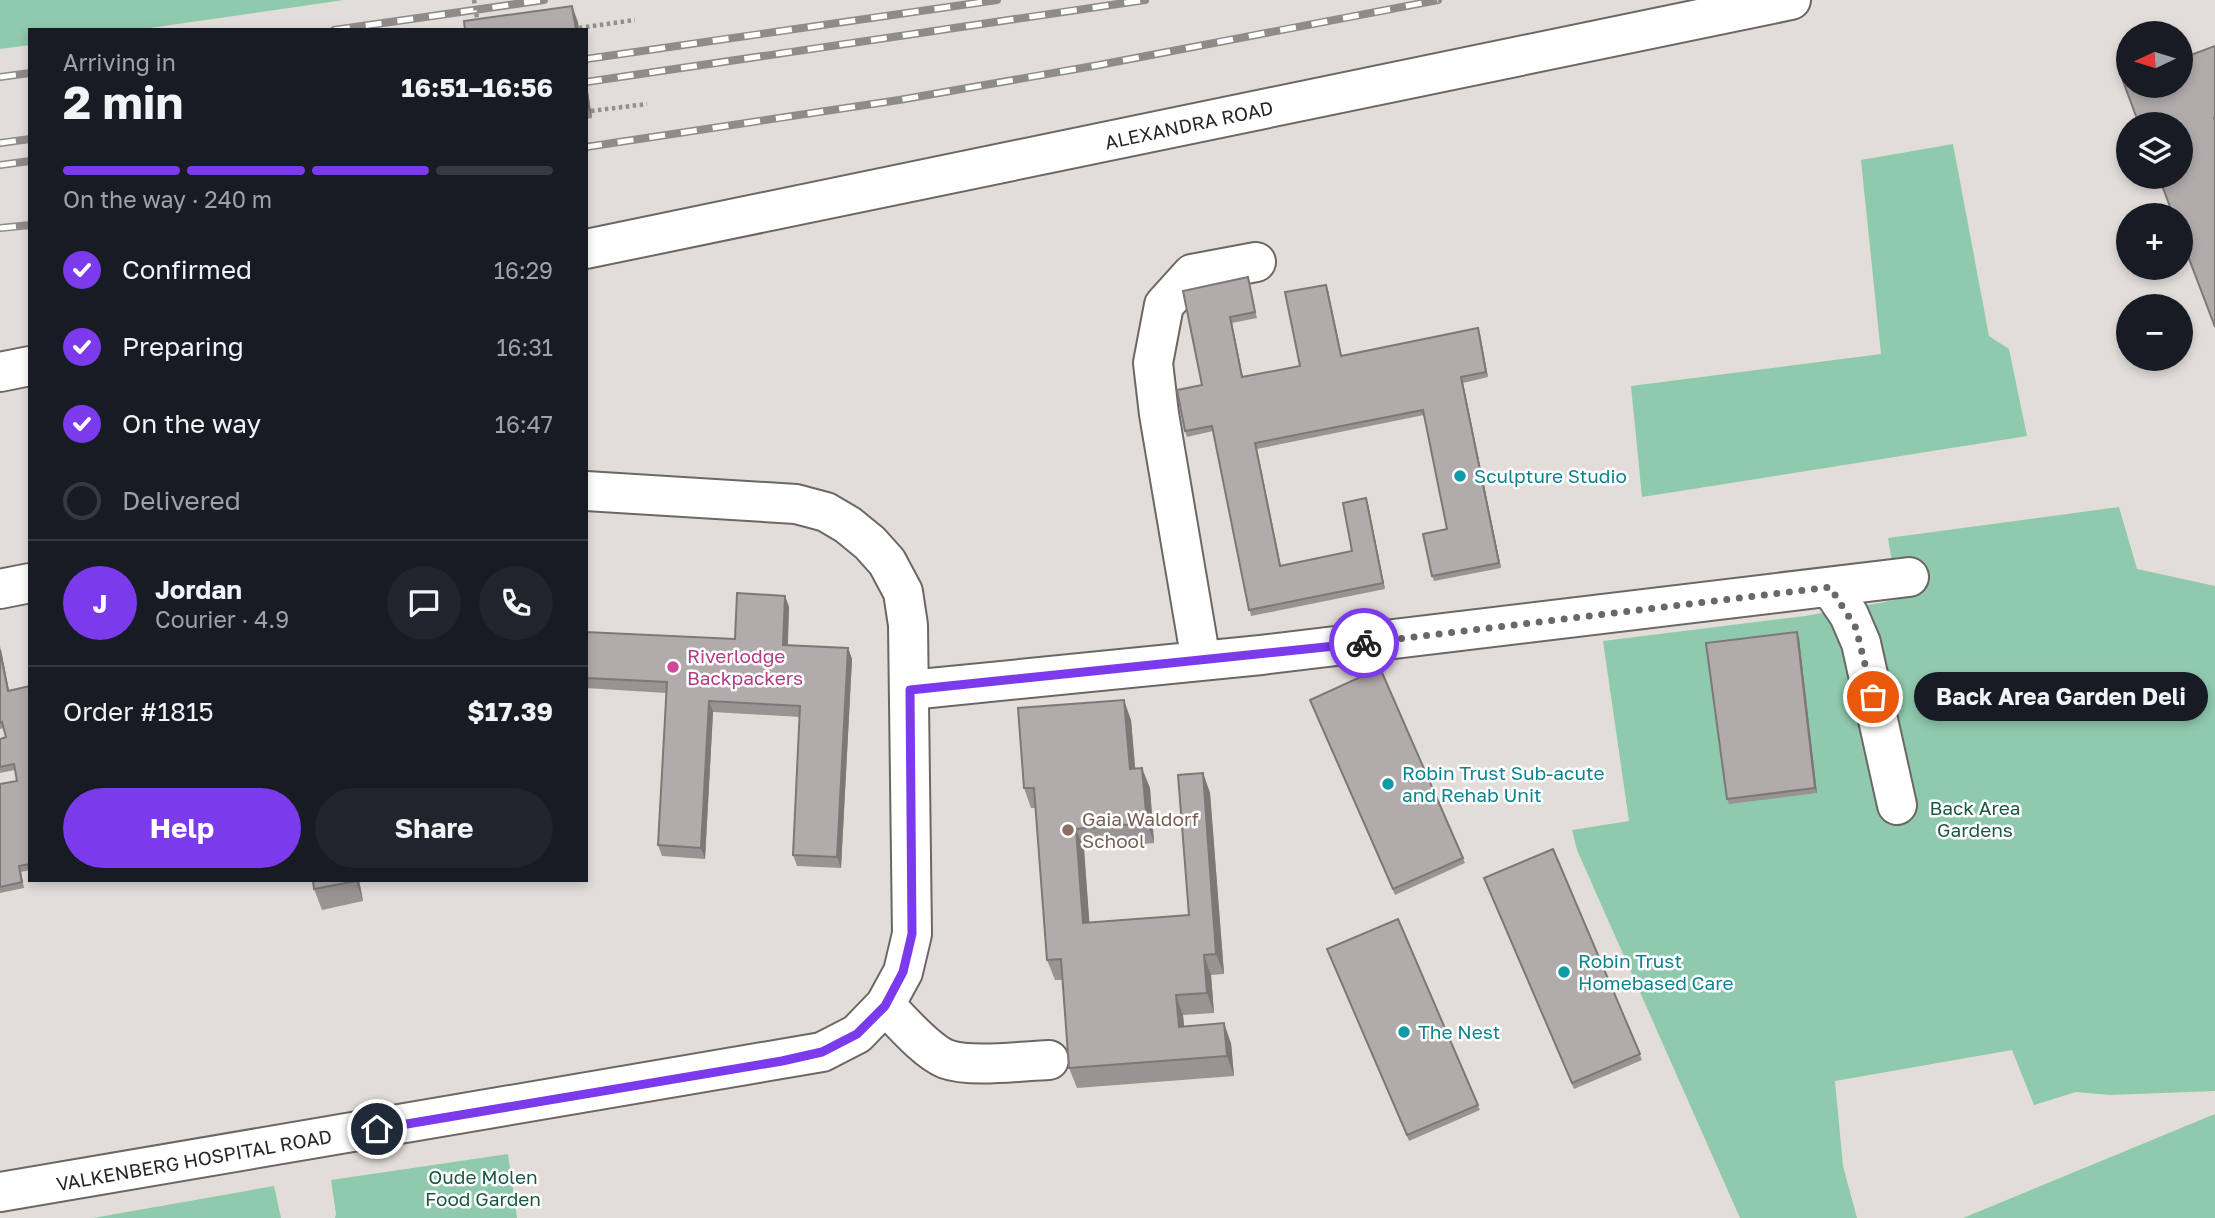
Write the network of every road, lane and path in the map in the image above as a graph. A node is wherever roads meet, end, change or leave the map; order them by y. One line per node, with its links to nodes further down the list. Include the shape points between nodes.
1 (474, 0): 4 (path, bridge)
2 (1791, 0): 8 (street, ALEXANDRA ROAD)
3 (635, 20): 5 (path)
4 (479, 28)
5 (579, 28)
6 (647, 104): 7 (path)
7 (591, 111)
8 (588, 249)
9 (1256, 262): 17 (street, via 1192,274 1164,305 1153,363)
10 (28, 366): 11 (street)
11 (0, 372)
12 (588, 491): 18 (street, VALKENBERG HOSPITAL ROAD, via 796,504 848,524 887,562 903,592)
13 (1909, 577): 15 (street)
14 (28, 583): 16 (street)
15 (1830, 587): 17 (street); 19 (street, via 1861,643)
16 (0, 589)
17 (1201, 661): 18 (street)
18 (910, 690): 20 (street, VALKENBERG HOSPITAL ROAD, via 912,934 903,972)
19 (1898, 806)
20 (885, 1006): 21 (street, via 946,1059 968,1063); 22 (street, VALKENBERG HOSPITAL ROAD, via 857,1034 822,1052)
21 (1049, 1060)
22 (0, 1192)

